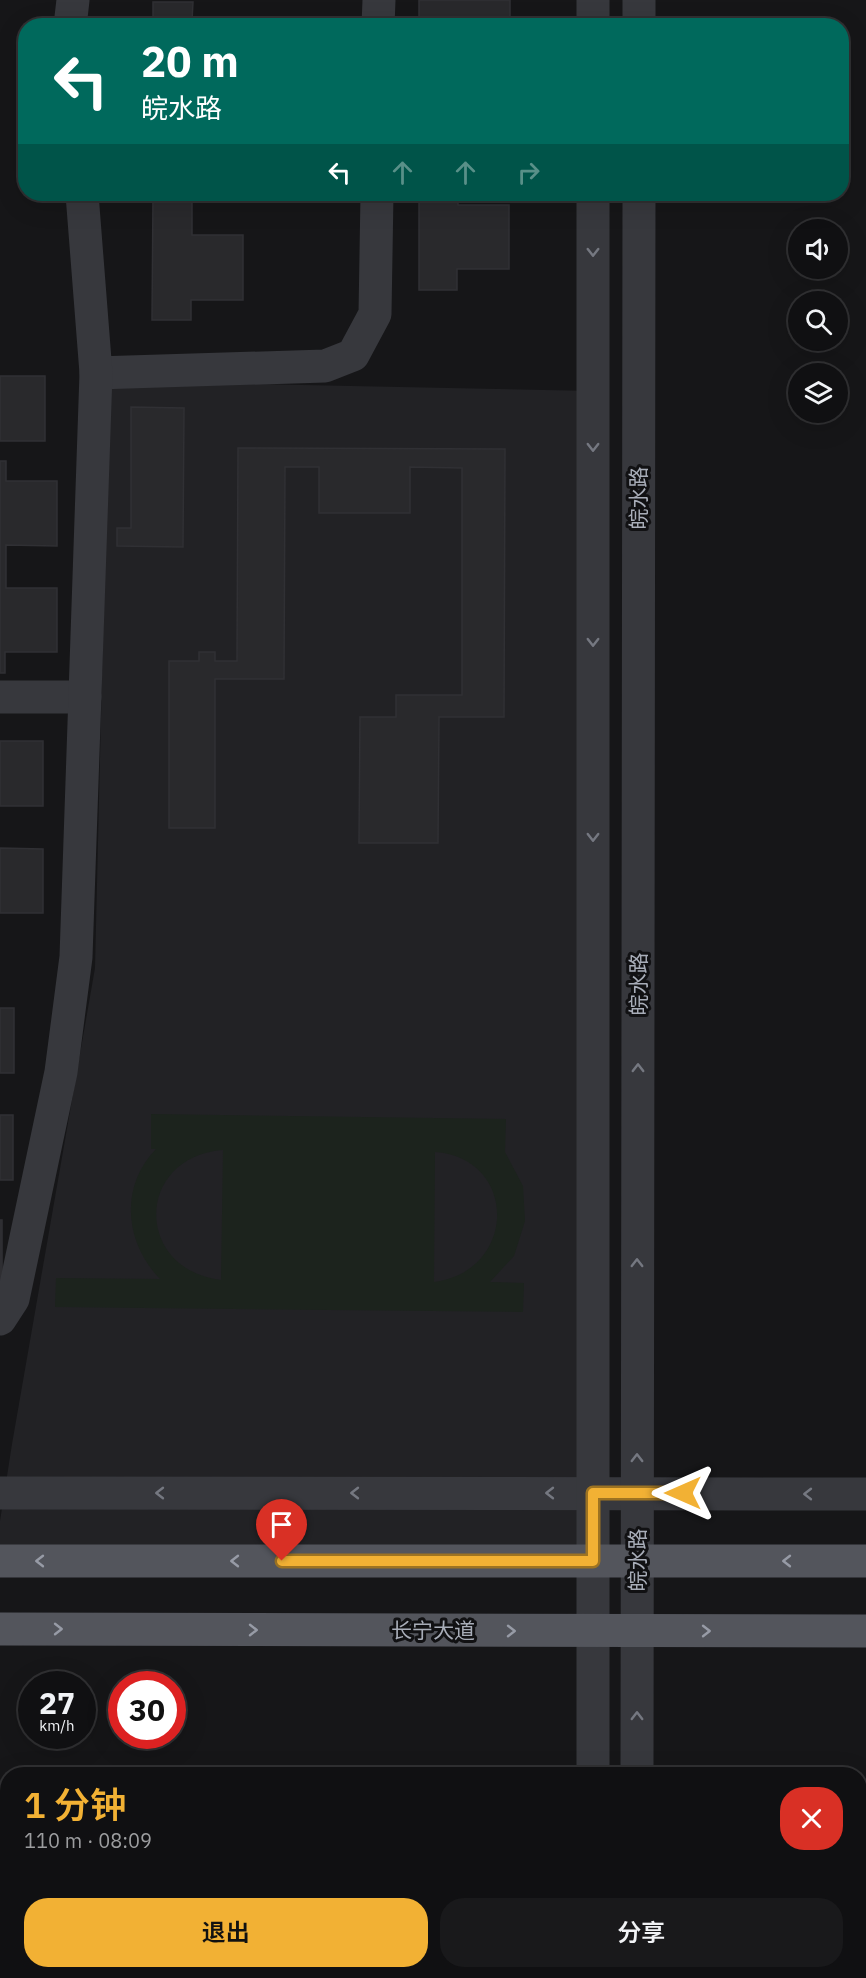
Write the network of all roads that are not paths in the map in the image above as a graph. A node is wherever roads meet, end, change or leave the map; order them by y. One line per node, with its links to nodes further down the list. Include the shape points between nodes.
1 (73, 0): 5 (street)
2 (379, 0): 6 (street)
3 (593, 0): 7 (street)
4 (639, 0): 8 (street)
5 (71, 18)
6 (378, 18)
7 (593, 18)
8 (639, 18)
9 (83, 201): 13 (street)
10 (376, 201): 13 (street, via 375,314 353,355 325,366)
11 (593, 201): 18 (street, one-way to 18)
12 (639, 201): 19 (street, 皖水路, one-way to 12)
13 (96, 374): 15 (street)
14 (0, 697): 15 (street)
15 (85, 697): 16 (street, via 76,957 63,1060 13,1299)
16 (0, 1319)
17 (0, 1492): 18 (street, one-way to 17)
18 (593, 1493): 19 (street); 22 (street)
19 (637, 1493): 20 (street, one-way to 19); 23 (street, 皖水路)
20 (866, 1494)
21 (0, 1561): 22 (main road, one-way to 21)
22 (593, 1561): 23 (main road); 26 (street)
23 (637, 1561): 24 (main road, one-way to 23); 27 (street, 皖水路)
24 (866, 1562)
25 (0, 1629): 26 (main road, 长宁大道, one-way to 26)
26 (593, 1630): 27 (main road, 长宁大道); 29 (street)
27 (637, 1631): 28 (main road, 长宁大道, one-way to 28); 30 (street, 皖水路, one-way to 27)
28 (866, 1631)
29 (593, 1767)
30 (637, 1767)

